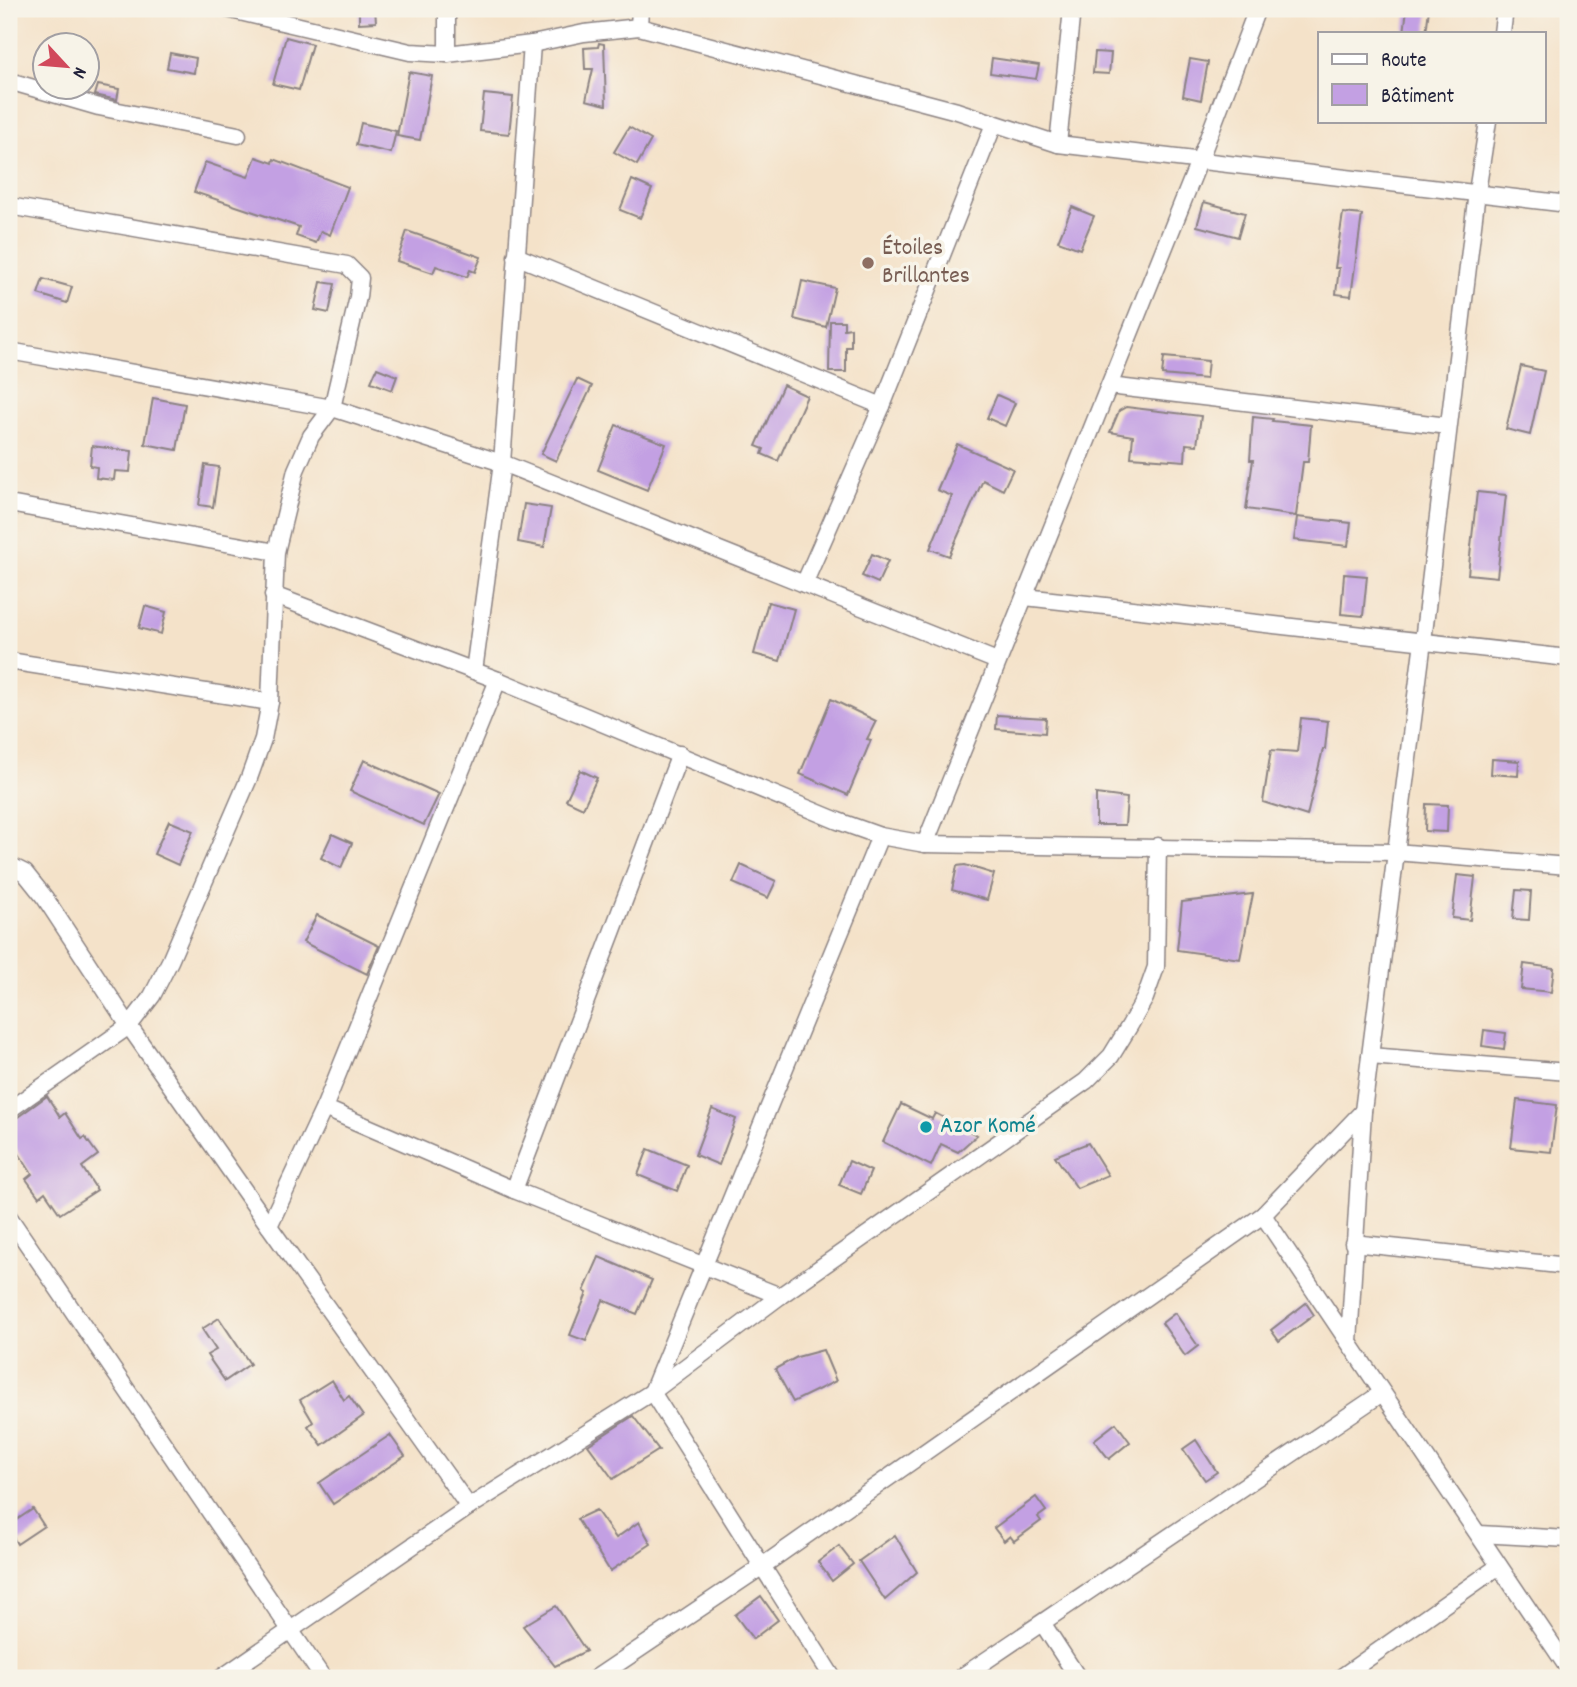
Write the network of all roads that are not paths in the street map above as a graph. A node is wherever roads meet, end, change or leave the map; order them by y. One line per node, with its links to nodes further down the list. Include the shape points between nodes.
1 (228, 9): 10 (street, via 410,52)
2 (447, 9): 10 (street)
3 (640, 9): 7 (street)
4 (1072, 9): 15 (street)
5 (1257, 9): 16 (street)
6 (1506, 9): 8 (street)
7 (639, 27): 9 (street); 13 (street)
8 (1502, 32)
9 (533, 44): 10 (street); 20 (street)
10 (447, 54)
11 (9, 81): 14 (street, via 99,107)
12 (1488, 122): 17 (street)
13 (994, 124): 15 (street); 23 (street)
14 (238, 135)
15 (1058, 144): 16 (street)
16 (1200, 159): 17 (street); 22 (street)
17 (1477, 192): 18 (street); 25 (street)
18 (1568, 204)
19 (9, 206): 24 (street, via 347,265 360,278)
20 (516, 257): 23 (street); 26 (street)
21 (9, 351): 24 (street)
22 (1109, 386): 25 (street); 31 (street)
23 (883, 406): 29 (street)
24 (332, 408): 26 (street); 28 (street, via 296,470)
25 (1448, 426): 32 (street)
26 (502, 463): 29 (street); 36 (street)
27 (9, 504): 28 (street)
28 (276, 552): 30 (street)
29 (804, 584): 35 (street)
30 (273, 595): 36 (street); 38 (street)
31 (1025, 597): 32 (street); 35 (street)
32 (1423, 641): 33 (street); 43 (street)
33 (1568, 658)
34 (9, 661): 38 (street)
35 (997, 661): 41 (street)
36 (474, 671): 37 (street)
37 (498, 680): 39 (street); 49 (street)
38 (270, 702): 46 (street, via 249,778 176,949 152,996)
39 (680, 754): 40 (street); 52 (street)
40 (880, 836): 41 (street); 58 (street)
41 (925, 844): 42 (street)
42 (1158, 846): 43 (street); 59 (street, via 1156,967 1145,998 1111,1056 1086,1082)
43 (1395, 852): 45 (street); 47 (street)
44 (9, 865): 46 (street, via 25,873 45,898)
45 (1568, 866)
46 (130, 1026): 50 (street); 55 (street)
47 (1370, 1056): 48 (street); 51 (street)
48 (1568, 1072)
49 (324, 1108): 52 (street); 55 (street)
50 (9, 1110)
51 (1363, 1111): 53 (street); 56 (street)
52 (514, 1190): 58 (street)
53 (1263, 1215): 60 (street); 67 (street)
54 (9, 1216): 69 (street)
55 (269, 1226): 63 (street)
56 (1353, 1243): 57 (street); 60 (street)
57 (1568, 1266)
58 (703, 1267): 59 (street); 61 (street)
59 (780, 1296): 61 (street)
60 (1349, 1342): 62 (street)
61 (652, 1392): 63 (street); 67 (street)
62 (1382, 1393): 64 (street); 68 (street)
63 (469, 1507): 69 (street)
64 (1479, 1534): 65 (street); 66 (street)
65 (1568, 1539)
66 (1499, 1566): 70 (street); 77 (street)
67 (761, 1567): 73 (street); 74 (street)
68 (1043, 1624): 75 (street); 76 (street)
69 (290, 1631): 71 (street); 72 (street)
70 (1568, 1668)
71 (221, 1678)
72 (323, 1678)
73 (596, 1678)
74 (833, 1678)
75 (960, 1678)
76 (1078, 1678)
77 (1340, 1678)

